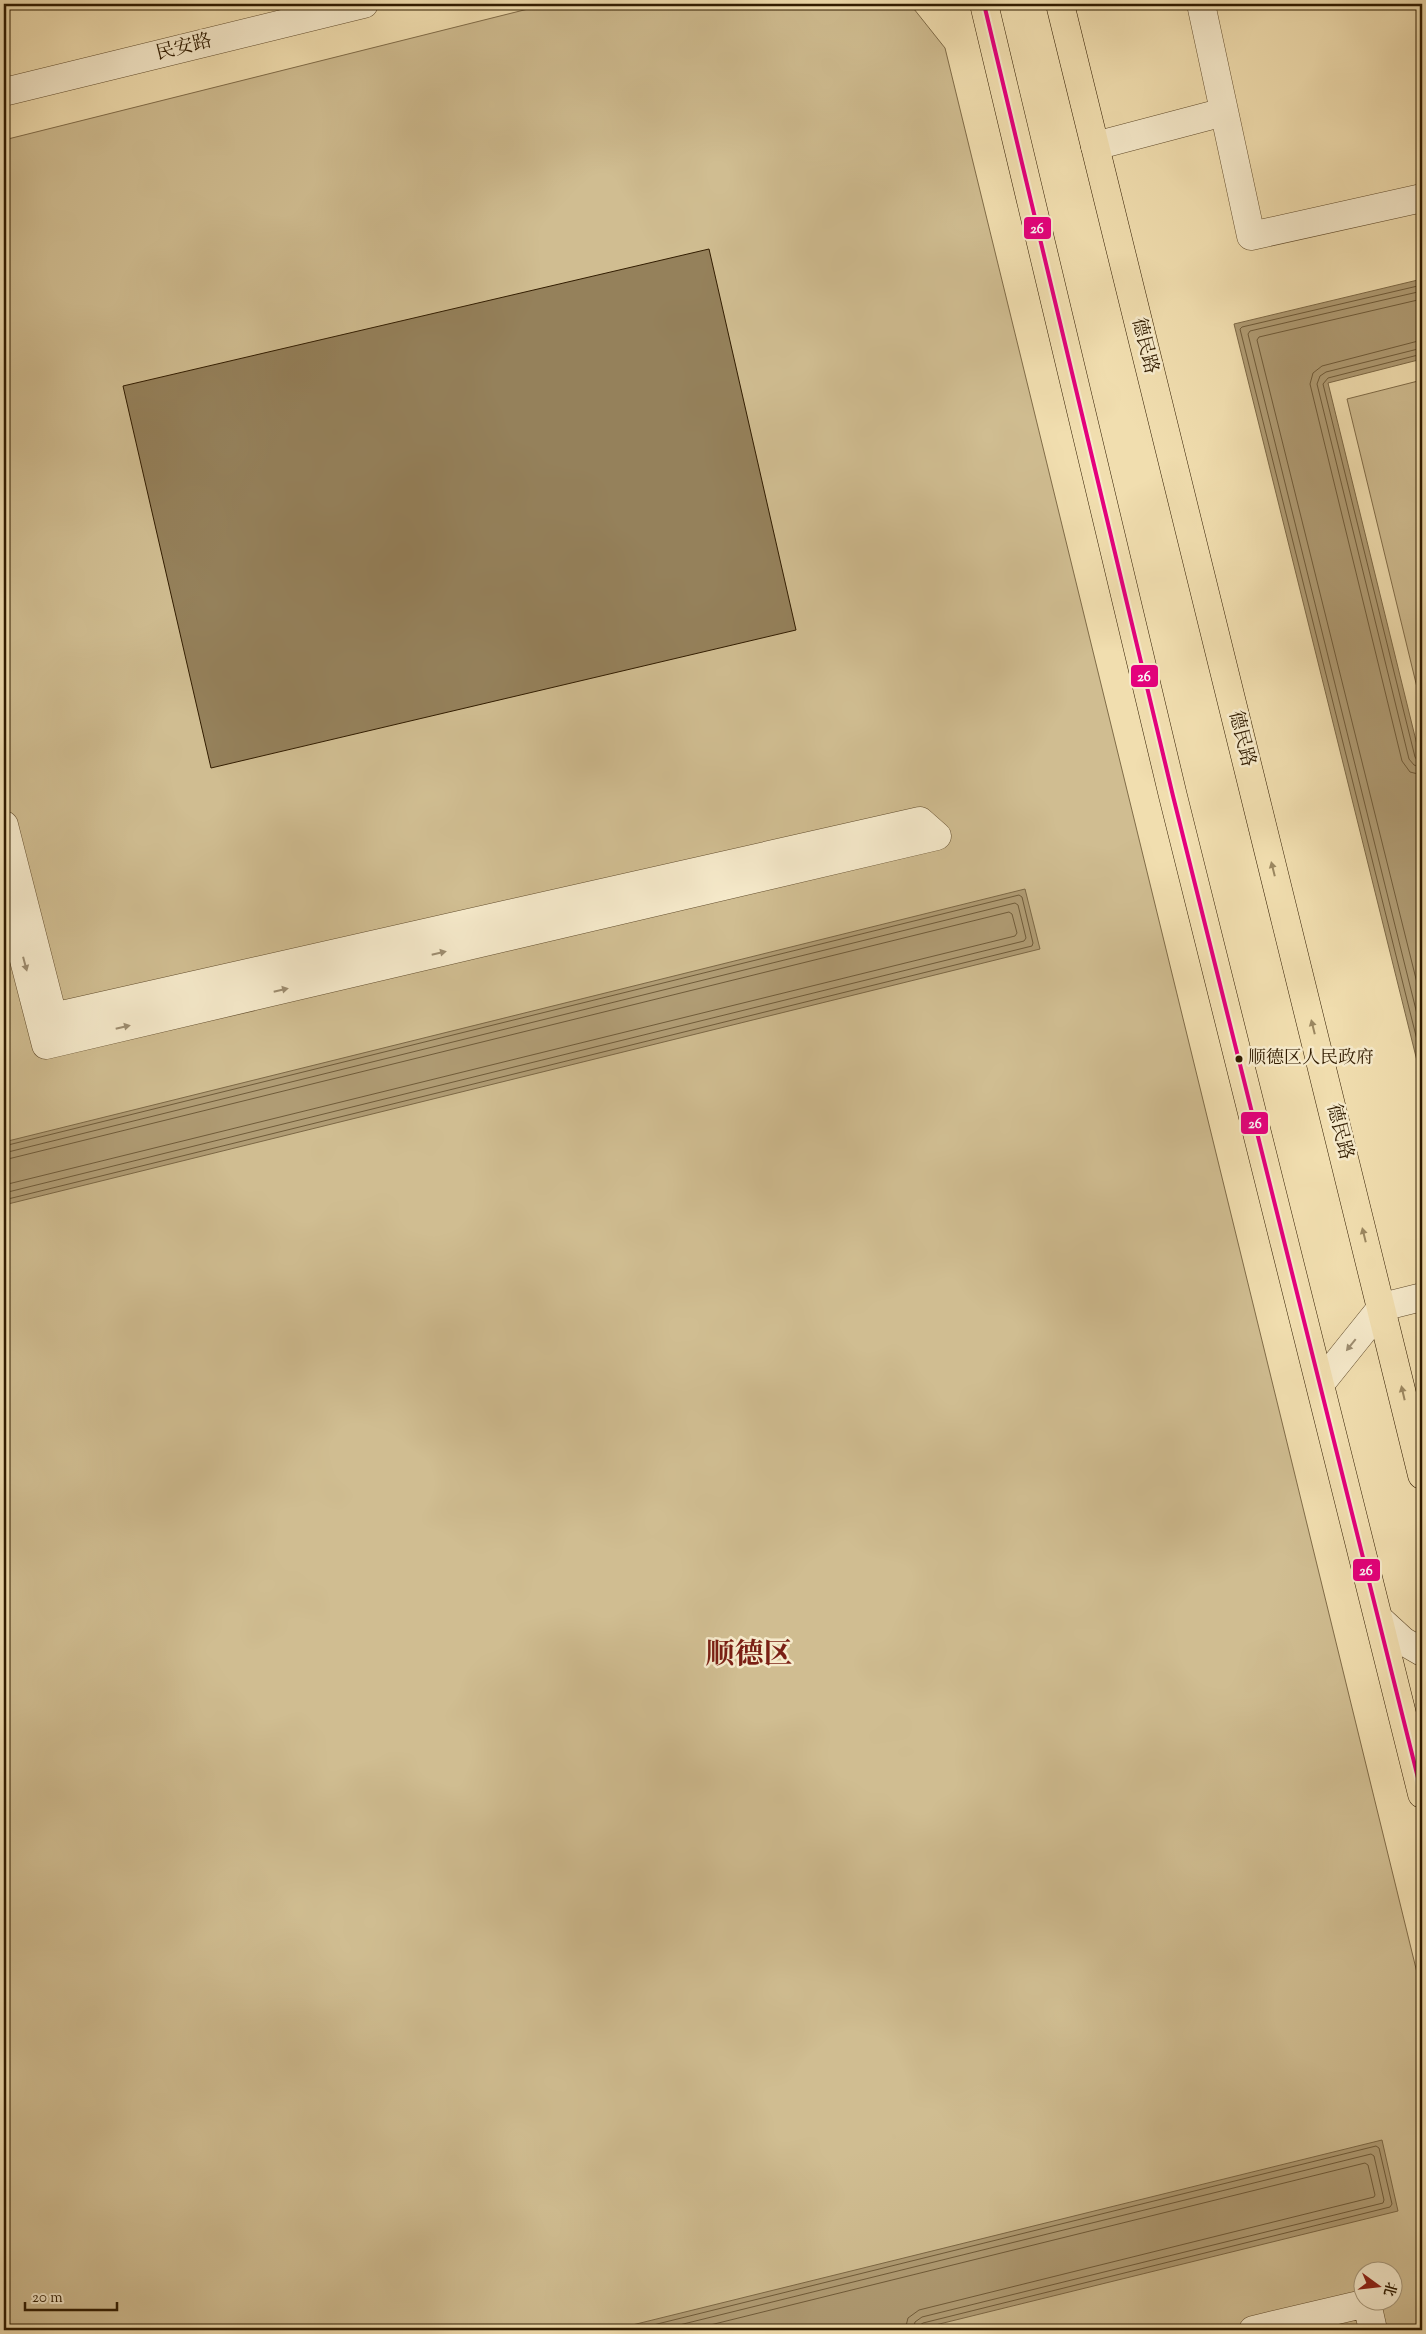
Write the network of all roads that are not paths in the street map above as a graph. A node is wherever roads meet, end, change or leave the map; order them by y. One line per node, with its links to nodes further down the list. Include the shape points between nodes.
1 (364, 4): 5 (street, 民安路)
2 (984, 4): 13 (main road, via 1173,796)
3 (1060, 4): 7 (main road, 德民路)
4 (1201, 4): 6 (street)
5 (4, 92)
6 (1224, 112): 7 (street); 8 (street, via 1251,236)
7 (1095, 146): 12 (main road, 德民路, one-way to 7)
8 (1422, 198)
9 (4, 825): 10 (street, one-way to 9, via 46,1045 937,836 920,821 53,1018)
10 (4, 883)
11 (1422, 1297): 12 (street)
12 (1382, 1307): 13 (street, one-way to 13); 14 (main road, 德民路, one-way to 12)
13 (1320, 1383): 15 (main road)
14 (1422, 1475)
15 (1379, 1619): 16 (street, via 1403,1641); 17 (main road)
16 (1422, 1652)
17 (1422, 1794)
18 (1253, 2330): 19 (street, via 1367,2303)
19 (1373, 2330)

